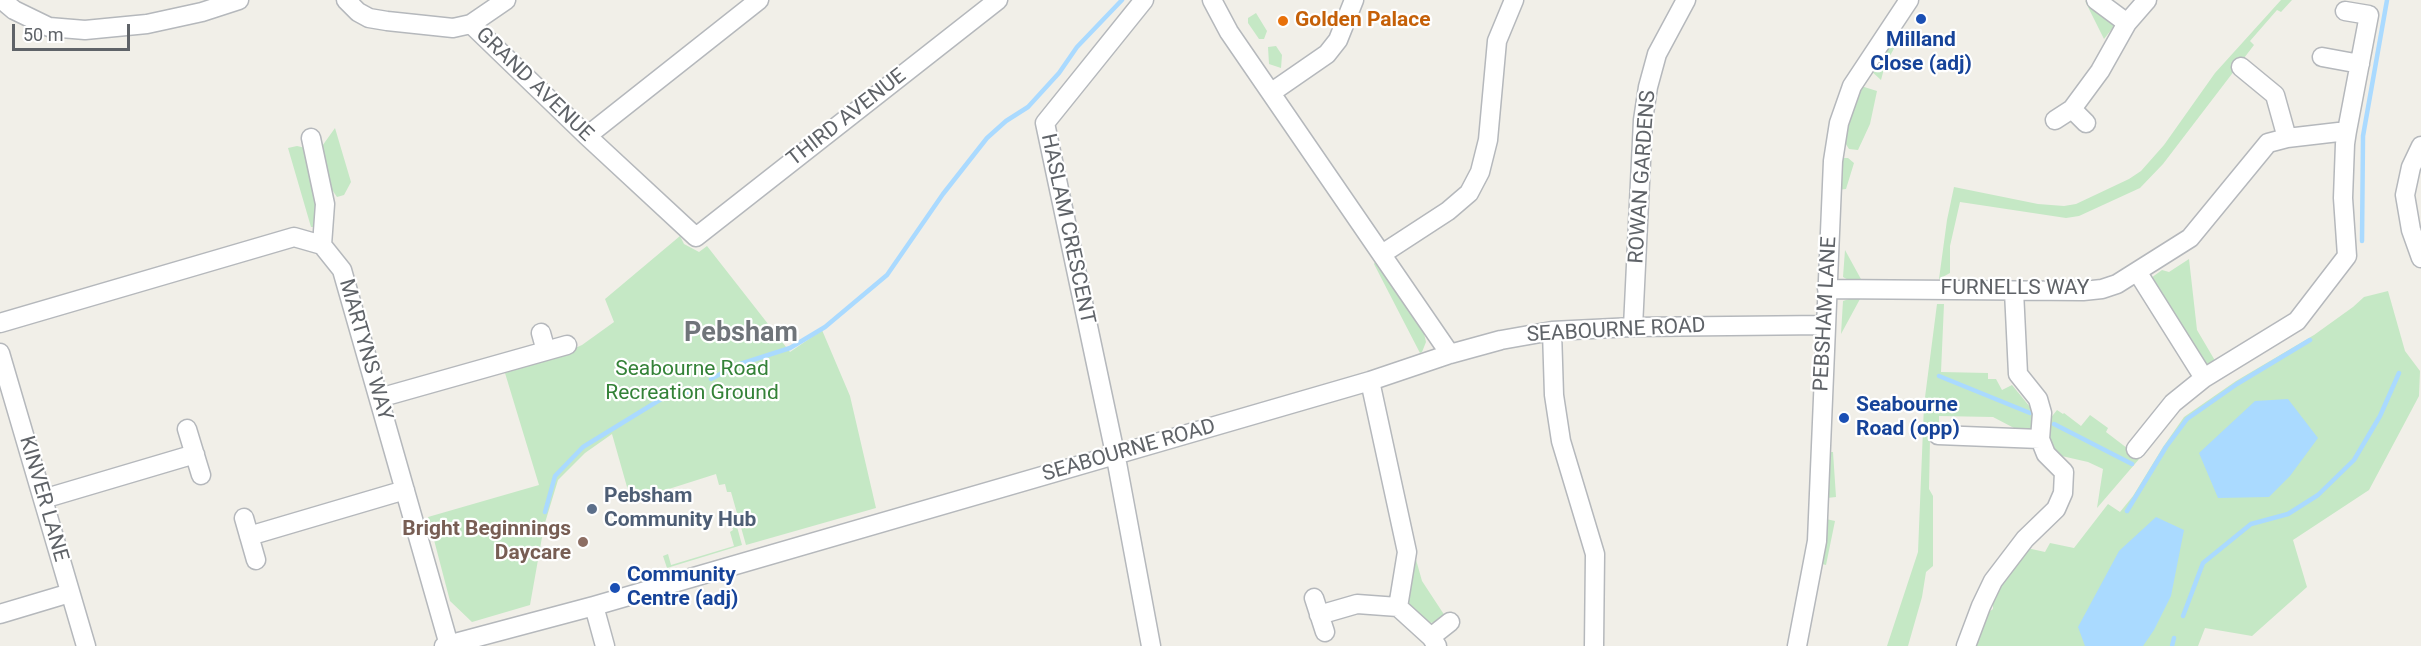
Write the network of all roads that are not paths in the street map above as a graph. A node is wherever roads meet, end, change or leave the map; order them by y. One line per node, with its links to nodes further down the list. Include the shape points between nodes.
1 (2, 0): 2 (street, via 49,27 85,30 147,24)
2 (239, 0)
3 (346, 0): 17 (street, GRAND AVENUE, via 369,18 453,28)
4 (506, 0): 17 (street)
5 (759, 0): 26 (street)
6 (998, 0): 30 (street, THIRD AVENUE)
7 (1144, 0): 54 (street, HASLAM CRESCENT, via 1044,123)
8 (1212, 0): 21 (street, via 1229,32)
9 (1354, 0): 21 (street, via 1338,40 1327,54)
10 (1514, 0): 32 (street, via 1497,41 1488,140 1480,172 1469,193)
11 (1686, 0): 39 (street, ROWAN GARDENS, via 1657,54 1648,87 1643,120)
12 (1909, 0): 35 (street, PEBSHAM LANE, via 1852,86 1839,123 1833,161)
13 (2096, 0): 16 (street)
14 (2147, 0): 16 (street)
15 (2345, 11): 19 (street, via 2369,15)
16 (2127, 23): 22 (street, via 2100,71)
17 (471, 24): 26 (street, GRAND AVENUE)
18 (2322, 57): 19 (street)
19 (2360, 64): 25 (street)
20 (2241, 67): 28 (street, via 2275,95)
21 (1272, 92): 32 (street)
22 (2072, 109): 23 (street); 24 (street)
23 (2055, 120)
24 (2086, 123)
25 (2348, 131): 28 (street, FURNELLS WAY); 46 (street, via 2343,198 2347,256 2297,321)
26 (587, 136): 30 (street, GRAND AVENUE)
27 (311, 138): 31 (street, via 326,204)
28 (2287, 138): 34 (street, FURNELLS WAY, via 2268,143 2190,238)
29 (2421, 147): 33 (street, via 2411,167 2405,195)
30 (696, 237)
31 (322, 245): 37 (street, via 294,237); 48 (street, MARTYNS WAY, via 342,270)
32 (1382, 254): 45 (street)
33 (2421, 258)
34 (2138, 273): 36 (street, FURNELLS WAY, via 2102,289); 46 (street)
35 (1827, 289): 36 (street, FURNELLS WAY); 38 (street, PEBSHAM LANE)
36 (2014, 291): 51 (street, via 2018,374 2038,399 2042,413)
37 (0, 323)
38 (1825, 325): 39 (street, SEABOURNE ROAD); 72 (street, PEBSHAM LANE, via 1817,541)
39 (1634, 327): 40 (street, SEABOURNE ROAD)
40 (1552, 331): 45 (street, SEABOURNE ROAD); 71 (street, via 1554,395 1562,441 1595,554)
41 (541, 333): 43 (street)
42 (567, 345): 43 (street)
43 (546, 351): 48 (street)
44 (0, 353): 57 (street, KINVER LANE)
45 (1450, 354): 47 (street, SEABOURNE ROAD)
46 (2205, 378): 52 (street, via 2173,403)
47 (1370, 381): 54 (street, SEABOURNE ROAD); 61 (street, via 1407,552)
48 (379, 398): 56 (street, MARTYNS WAY)
49 (187, 429): 53 (street)
50 (1938, 435): 51 (street)
51 (2040, 439): 73 (street, via 2046,454 2064,472 2063,493 2056,509 2025,539 1993,581)
52 (2136, 449)
53 (195, 454): 55 (street); 57 (street)
54 (1115, 455): 60 (street, SEABOURNE ROAD); 70 (street)
55 (201, 475)
56 (405, 490): 58 (street, via 246,527); 67 (street, MARTYNS WAY)
57 (43, 499): 59 (street, KINVER LANE)
58 (256, 560)
59 (70, 593): 62 (street); 68 (street, KINVER LANE)
60 (594, 606): 65 (street, SEABOURNE ROAD); 69 (street)
61 (1398, 608): 64 (street, via 1357,604 1317,607); 66 (street)
62 (0, 614)
63 (1450, 622): 66 (street)
64 (1325, 632)
65 (500, 638): 67 (street, SEABOURNE ROAD)
66 (1434, 641)
67 (446, 645)
68 (86, 646)
69 (605, 646)
70 (1151, 646)
71 (1594, 646)
72 (1797, 646)
73 (1966, 646)

